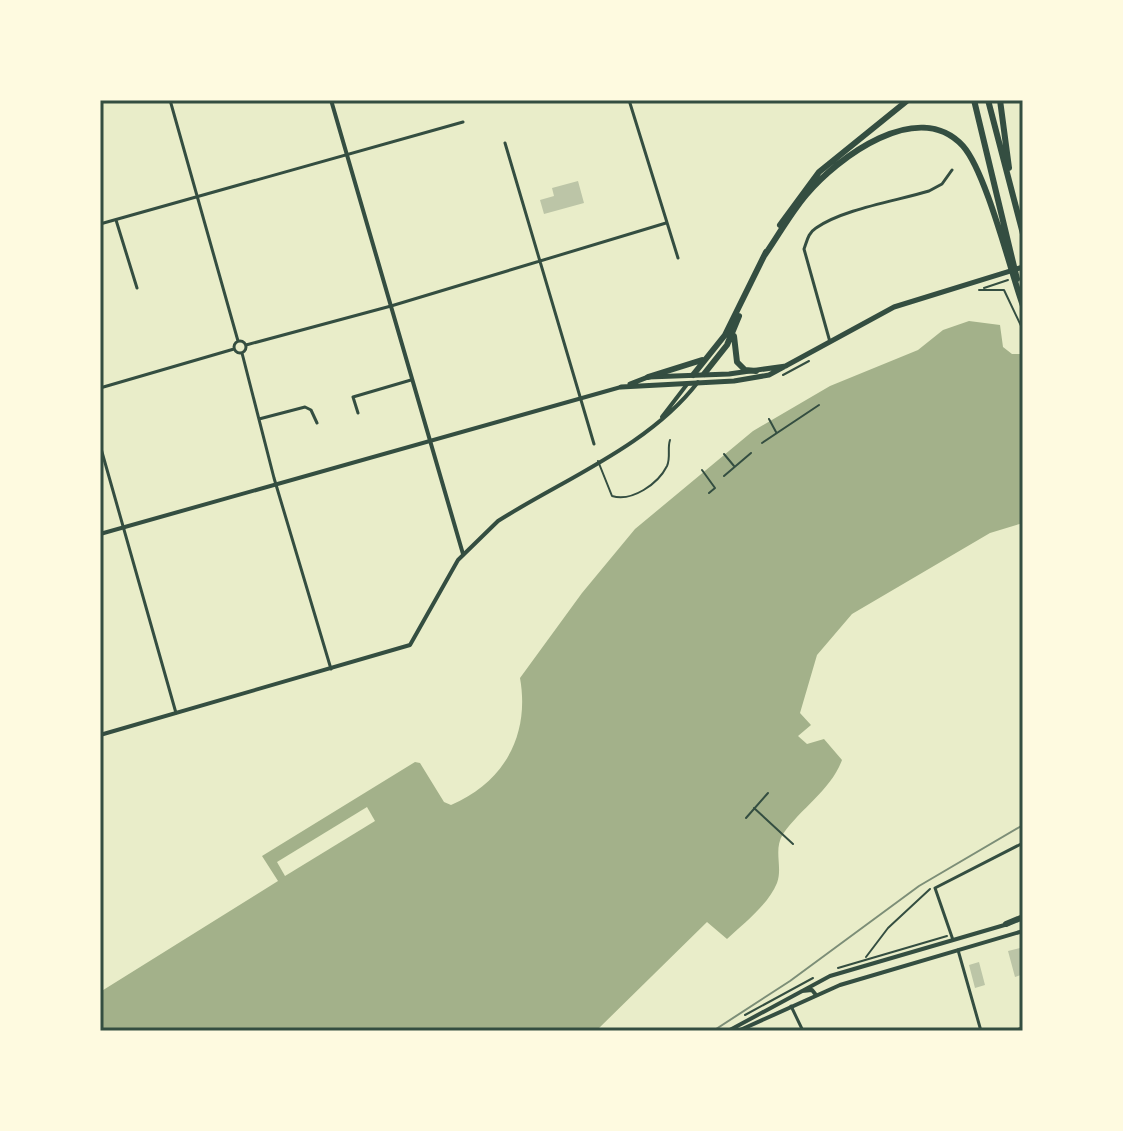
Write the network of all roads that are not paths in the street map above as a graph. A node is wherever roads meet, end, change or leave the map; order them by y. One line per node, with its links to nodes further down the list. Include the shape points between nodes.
1 (170, 100): 12 (street)
2 (331, 100): 10 (street)
3 (629, 100): 15 (street)
4 (908, 100): 18 (highway, via 819,172 787,211)
5 (974, 100): 19 (highway)
6 (988, 100): 13 (highway)
7 (1000, 100): 13 (highway)
8 (463, 122): 10 (street)
9 (505, 143): 21 (street)
10 (346, 155): 12 (street); 26 (street)
11 (952, 170): 29 (street, via 929,191 832,220 808,236 804,249)
12 (197, 197): 14 (street); 28 (street)
13 (1015, 203): 17 (highway)
14 (116, 220): 16 (street); 23 (street)
15 (666, 223): 20 (street); 21 (street)
16 (100, 224)
17 (1023, 234)
18 (764, 256): 19 (highway, via 806,195 833,169 896,132 919,127 943,132 970,156); 24 (highway)
19 (1009, 257): 25 (highway)
20 (678, 258)
21 (541, 262): 26 (street); 44 (street)
22 (1023, 267): 29 (highway, via 894,307)
23 (137, 288)
24 (744, 301): 27 (highway); 33 (highway)
25 (1023, 304)
26 (391, 306): 30 (street); 39 (street)
27 (737, 325): 35 (highway, via 735,359 745,370); 36 (highway)
28 (238, 341): 30 (street); 31 (street)
29 (830, 342): 34 (highway)
30 (246, 345): 32 (street)
31 (234, 349): 32 (street); 43 (street)
32 (242, 353): 46 (street)
33 (707, 357): 37 (highway); 38 (highway)
34 (790, 365): 35 (highway); 41 (highway, via 759,378)
35 (756, 371): 36 (highway)
36 (704, 374): 37 (highway); 41 (highway)
37 (693, 375): 38 (highway); 40 (highway)
38 (648, 377): 42 (highway)
39 (411, 380): 45 (street, via 353,397); 50 (street)
40 (689, 382): 41 (highway); 42 (highway); 47 (street)
41 (698, 382): 47 (street)
42 (621, 387): 44 (street)
43 (100, 388)
44 (580, 398): 50 (street); 51 (street)
45 (358, 413)
46 (259, 419): 48 (street, via 305,407); 54 (street)
47 (658, 422): 53 (street)
48 (317, 423)
49 (670, 440): 53 (lane, via 667,467 626,497 612,496)
50 (429, 442): 54 (street); 57 (street)
51 (594, 444)
52 (100, 445): 55 (street)
53 (598, 461): 57 (street, via 498,521)
54 (276, 485): 55 (street); 58 (street)
55 (124, 527): 56 (street); 59 (street)
56 (100, 534)
57 (463, 554): 58 (street, via 410,645)
58 (331, 669): 59 (street)
59 (176, 713): 60 (street)
60 (100, 735)
61 (1023, 843): 65 (street, via 935,888)
62 (1023, 918): 63 (highway)
63 (1006, 924): 65 (street)
64 (1023, 931): 66 (street)
65 (953, 940): 66 (street); 67 (street, via 842,972)
66 (958, 950): 68 (street); 74 (street)
67 (792, 994): 68 (street, via 810,989); 71 (street)
68 (816, 995): 69 (street)
69 (791, 1006): 72 (street); 73 (street)
70 (1023, 1028): 75 (street)
71 (728, 1031)
72 (738, 1031)
73 (803, 1031)
74 (981, 1031)
75 (1013, 1031)

